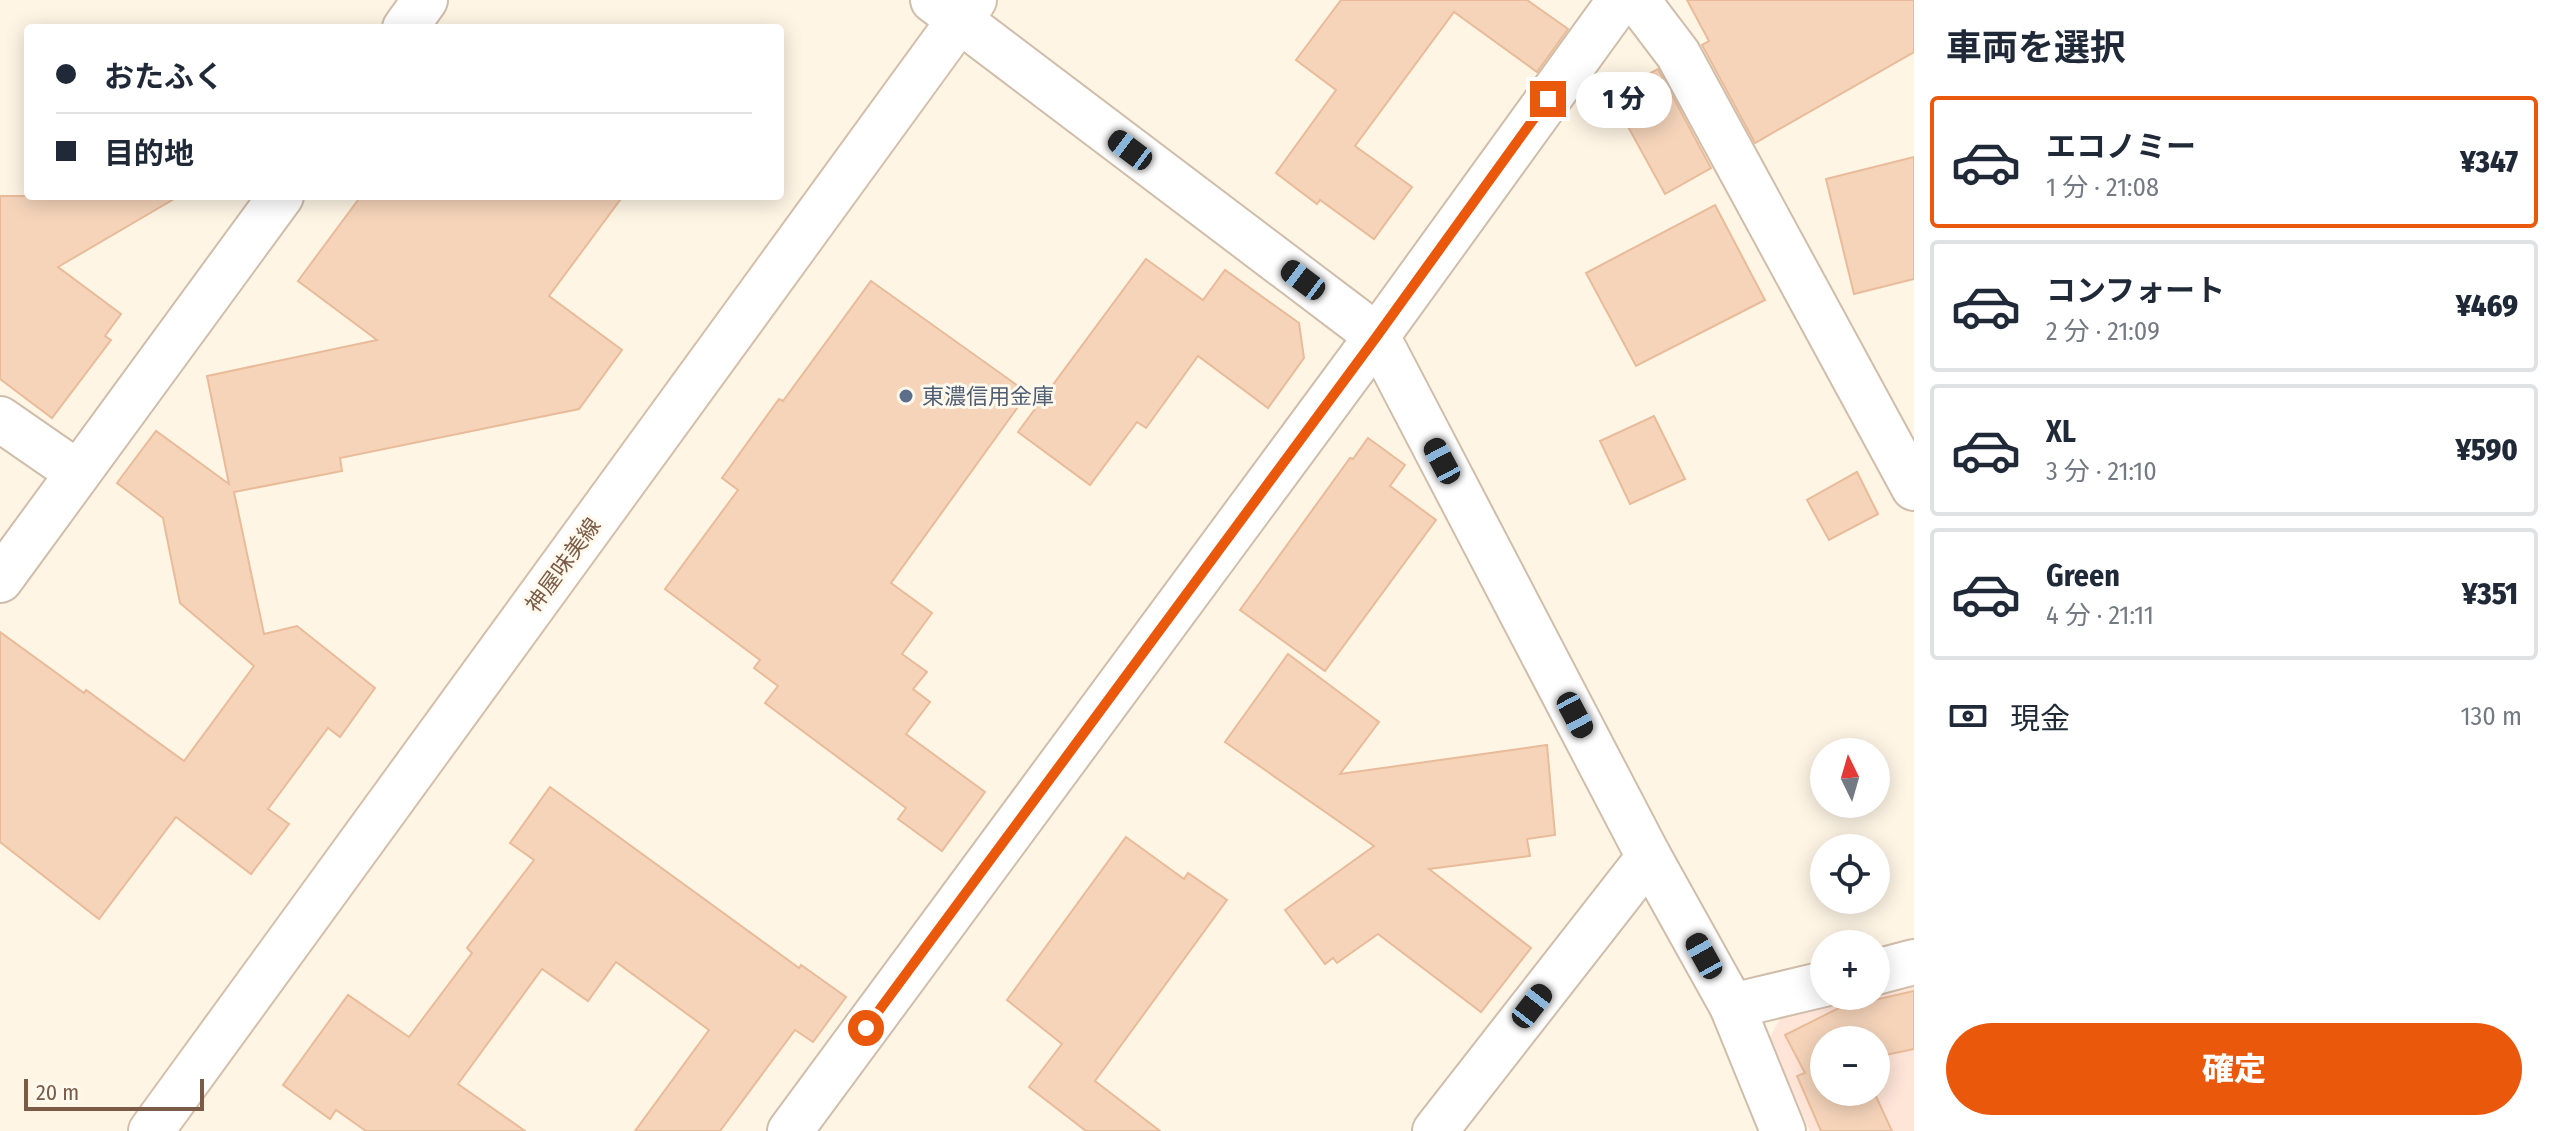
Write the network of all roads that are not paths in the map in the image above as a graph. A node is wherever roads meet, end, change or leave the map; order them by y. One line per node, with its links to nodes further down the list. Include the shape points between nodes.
1 (425, 0): 5 (street)
2 (1620, 0): 7 (street)
3 (1637, 0): 10 (street, via 1678,54)
4 (955, 7): 7 (street); 17 (street, 神屋味美線)
5 (408, 24)
6 (278, 200): 9 (street)
7 (1377, 336): 12 (street); 18 (street)
8 (0, 419): 9 (street)
9 (78, 473): 11 (street)
10 (1914, 488)
11 (0, 580)
12 (1649, 857): 16 (street); 19 (street)
13 (1914, 962): 14 (street)
14 (1890, 968)
15 (1810, 987): 16 (street)
16 (1732, 1006): 20 (street)
17 (151, 1131)
18 (790, 1131)
19 (1435, 1131)
20 (1783, 1131)

